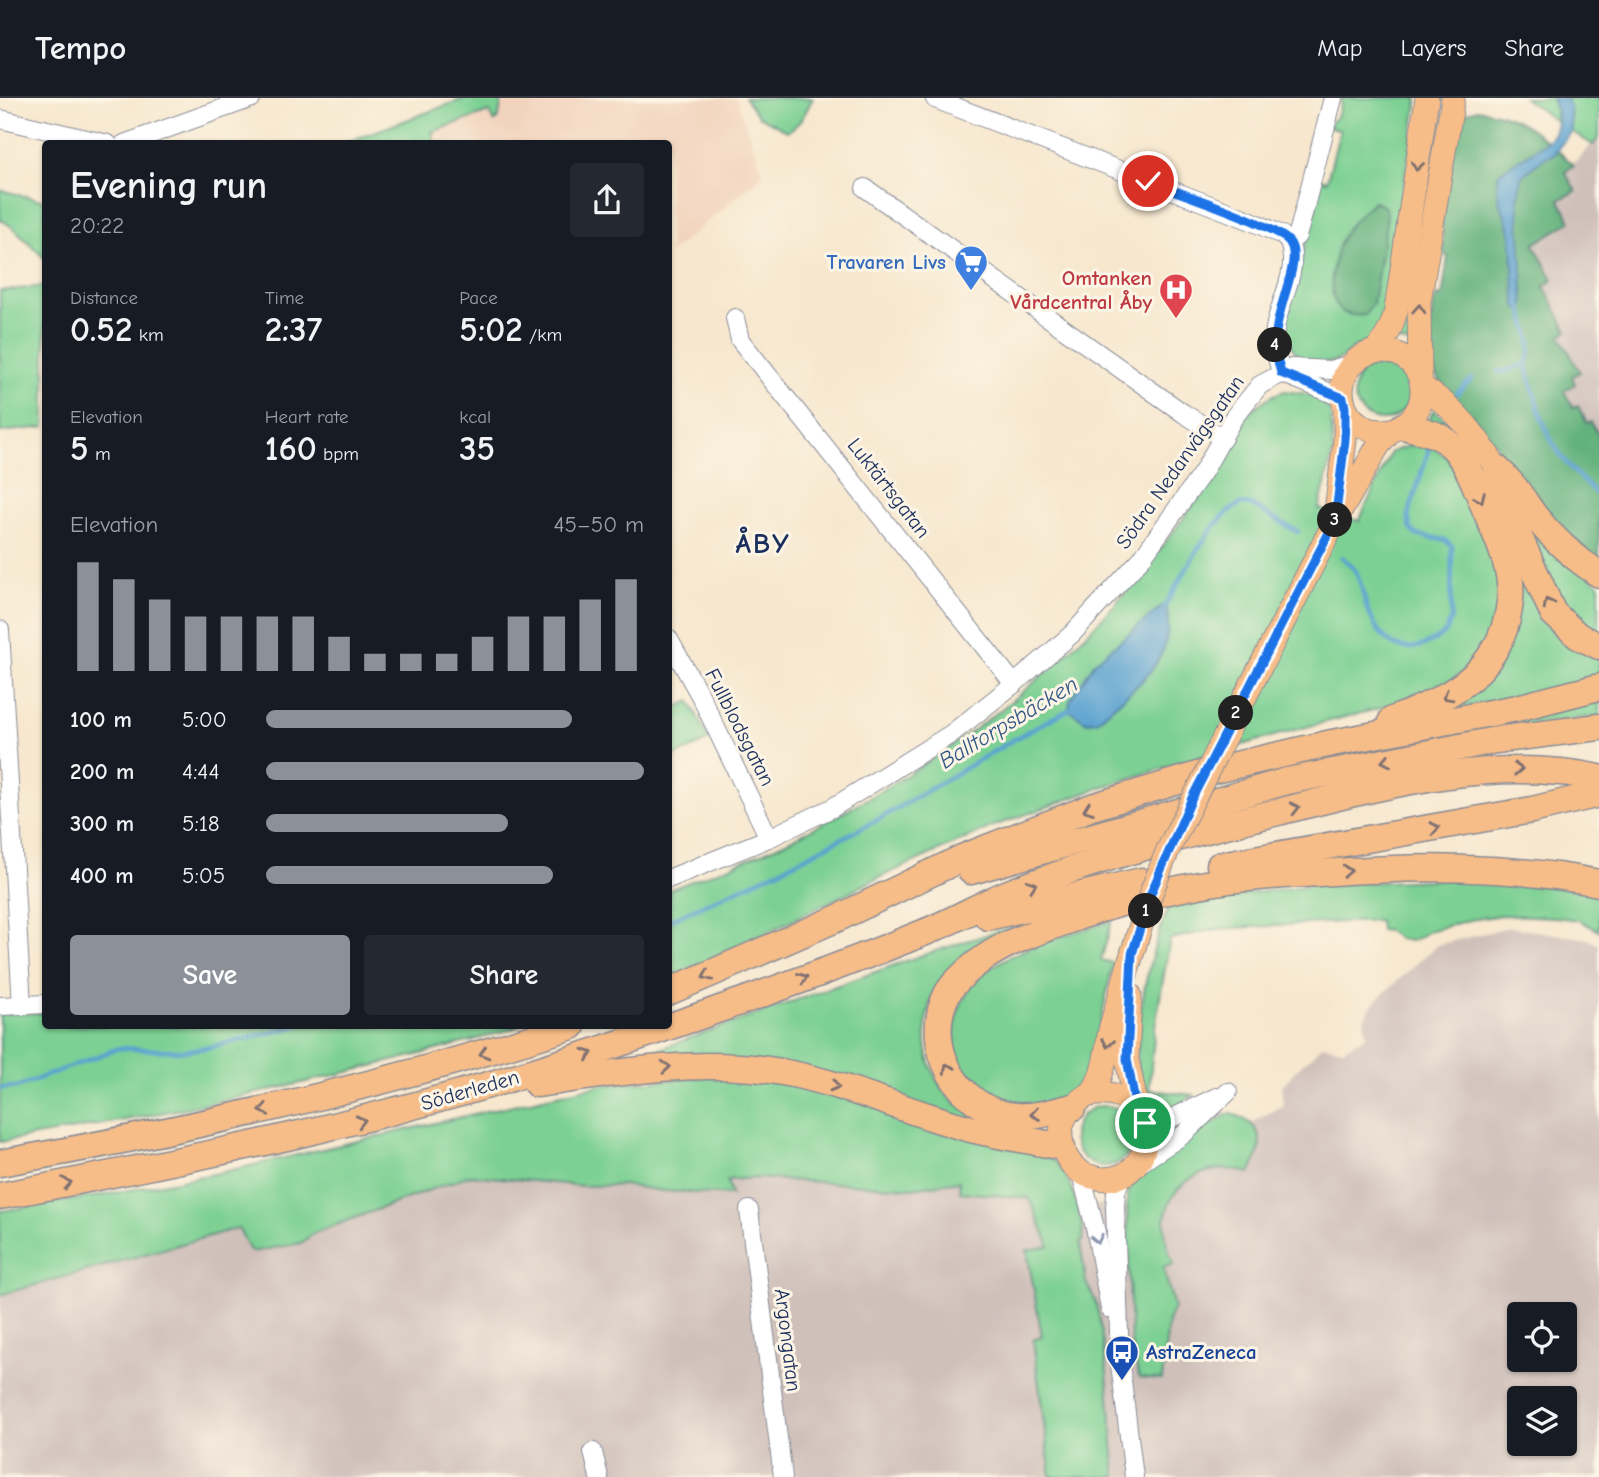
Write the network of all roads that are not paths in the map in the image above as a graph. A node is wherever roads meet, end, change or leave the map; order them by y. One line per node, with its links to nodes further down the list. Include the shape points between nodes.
1 (252, 98): 8 (street)
2 (1333, 98): 10 (street, via 1297,236)
3 (1427, 98): 12 (main road, one-way to 12, via 1396,310 1385,340)
4 (1453, 98): 15 (main road, one-way to 4, via 1419,302)
5 (935, 99): 10 (street, via 1249,220)
6 (0, 119): 7 (street)
7 (91, 140)
8 (135, 140)
9 (865, 188): 18 (street)
10 (1289, 242): 14 (street, via 1291,275 1275,331)
11 (735, 318): 25 (street, Luktärtsgatan, via 740,340)
12 (1375, 351): 13 (main road); 15 (main road, via 1402,356 1415,367)
13 (1352, 364): 14 (street, via 1330,370 1292,368); 16 (main road, via 1343,380)
14 (1281, 373): 16 (street); 18 (street, Södra Nedanvägsgatan, via 1260,385)
15 (1421, 382): 17 (main road, via 1418,410); 19 (main road, via 1461,419)
16 (1344, 403): 17 (main road, via 1353,419 1365,427 1378,431); 20 (main road, via 1345,440)
17 (1397, 428): 20 (main road, via 1378,446); 28 (highway, one-way to 28, via 1446,440 1468,469 1508,568 1508,613 1492,656 1458,690)
18 (1223, 438): 25 (street, Södra Nedanvägsgatan, via 1141,559 1072,634)
19 (1496, 468): 21 (highway, via 1511,480 1559,542); 24 (highway, one-way to 19, via 1578,636 1553,613 1500,494)
20 (1335, 521): 38 (main road, bridge, via 1167,852)
21 (1599, 574)
22 (0, 630): 42 (street)
23 (672, 645): 31 (street, Fullblodsgatan)
24 (1599, 646)
25 (1014, 684): 31 (street, Södra Nedanvägsgatan, via 951,734 866,788)
26 (1599, 687): 28 (highway, via 1517,708)
27 (1599, 727): 36 (highway, one-way to 36, via 1496,740 1287,781)
28 (1332, 743): 36 (highway, one-way to 36, via 1214,770 1092,807)
29 (1599, 778): 37 (highway, one-way to 29, via 1006,894 1098,862 1365,790 1522,768)
30 (1599, 794): 32 (highway, one-way to 30)
31 (769, 838): 33 (street, Södra Nedanvägsgatan)
32 (1271, 857): 34 (highway); 37 (highway, via 1077,895)
33 (672, 877)
34 (1230, 880): 35 (highway, one-way to 35, via 1442,868 1551,874); 47 (highway, one-way to 34, via 1030,1116 997,1112 975,1102 961,1089 942,1056 938,1024 948,992 976,963 1002,946 1093,911)
35 (1599, 883)
36 (879, 898): 39 (highway, one-way to 39)
37 (925, 932): 43 (highway, Söderleden, one-way to 37)
38 (1132, 954): 47 (main road, one-way to 47, via 1104,1066 1099,1080); 48 (main road, via 1127,1059)
39 (672, 990)
40 (42, 1004): 42 (street)
41 (0, 1006): 42 (street)
42 (22, 1006)
43 (672, 1025)
44 (562, 1029): 50 (highway, Söderleden, one-way to 50, via 288,1105)
45 (660, 1029): 46 (highway, Söderleden, one-way to 45)
46 (453, 1096): 49 (highway, one-way to 49, via 640,1069 702,1065 769,1070 810,1078 966,1128); 53 (highway, Söderleden, one-way to 46, via 260,1144)
47 (1081, 1101): 48 (main road, via 1102,1093 1115,1095); 49 (main road, via 1063,1121)
48 (1138, 1110): 51 (main road, via 1145,1123 1145,1147); 51 (street, via 1168,1120 1228,1092 1183,1135)
49 (1062, 1147): 52 (main road)
50 (0, 1163)
51 (1127, 1171): 52 (main road, via 1101,1179); 55 (street, via 1116,1192 1115,1207)
52 (1081, 1173): 55 (street, one-way to 55)
53 (0, 1196)
54 (748, 1210): 58 (street, Argongatan)
55 (1121, 1364): 59 (street)
56 (593, 1452): 57 (street)
57 (599, 1477)
58 (783, 1477)
59 (1134, 1477)

